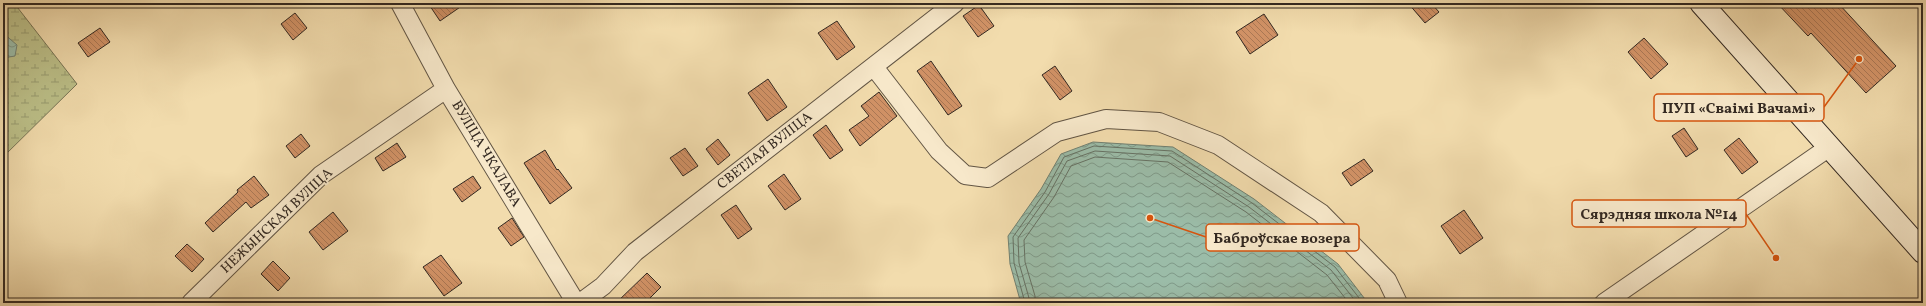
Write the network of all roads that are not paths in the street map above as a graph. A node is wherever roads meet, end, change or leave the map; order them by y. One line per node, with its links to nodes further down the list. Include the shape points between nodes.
1 (400, 3): 5 (street, ВУЛІЦА ЧКАЛАВА)
2 (955, 3): 4 (street, СВЕТЛАЯ ВУЛІЦА)
3 (1701, 3): 6 (main road)
4 (874, 66): 10 (street, СВЕТЛАЯ ВУЛІЦА, via 635,252 603,286); 11 (street, via 939,151 965,175 988,178 1057,132 1106,119 1159,122 1218,145 1321,213 1387,280)
5 (446, 89): 8 (street, НЕЖЫНСКАЯ ВУЛІЦА, via 321,175); 9 (street, ВУЛІЦА ЧКАЛАВА)
6 (1828, 148): 7 (main road); 12 (street)
7 (1923, 252)
8 (191, 303)
9 (576, 303)
10 (580, 303)
11 (1398, 303)
12 (1604, 303)

